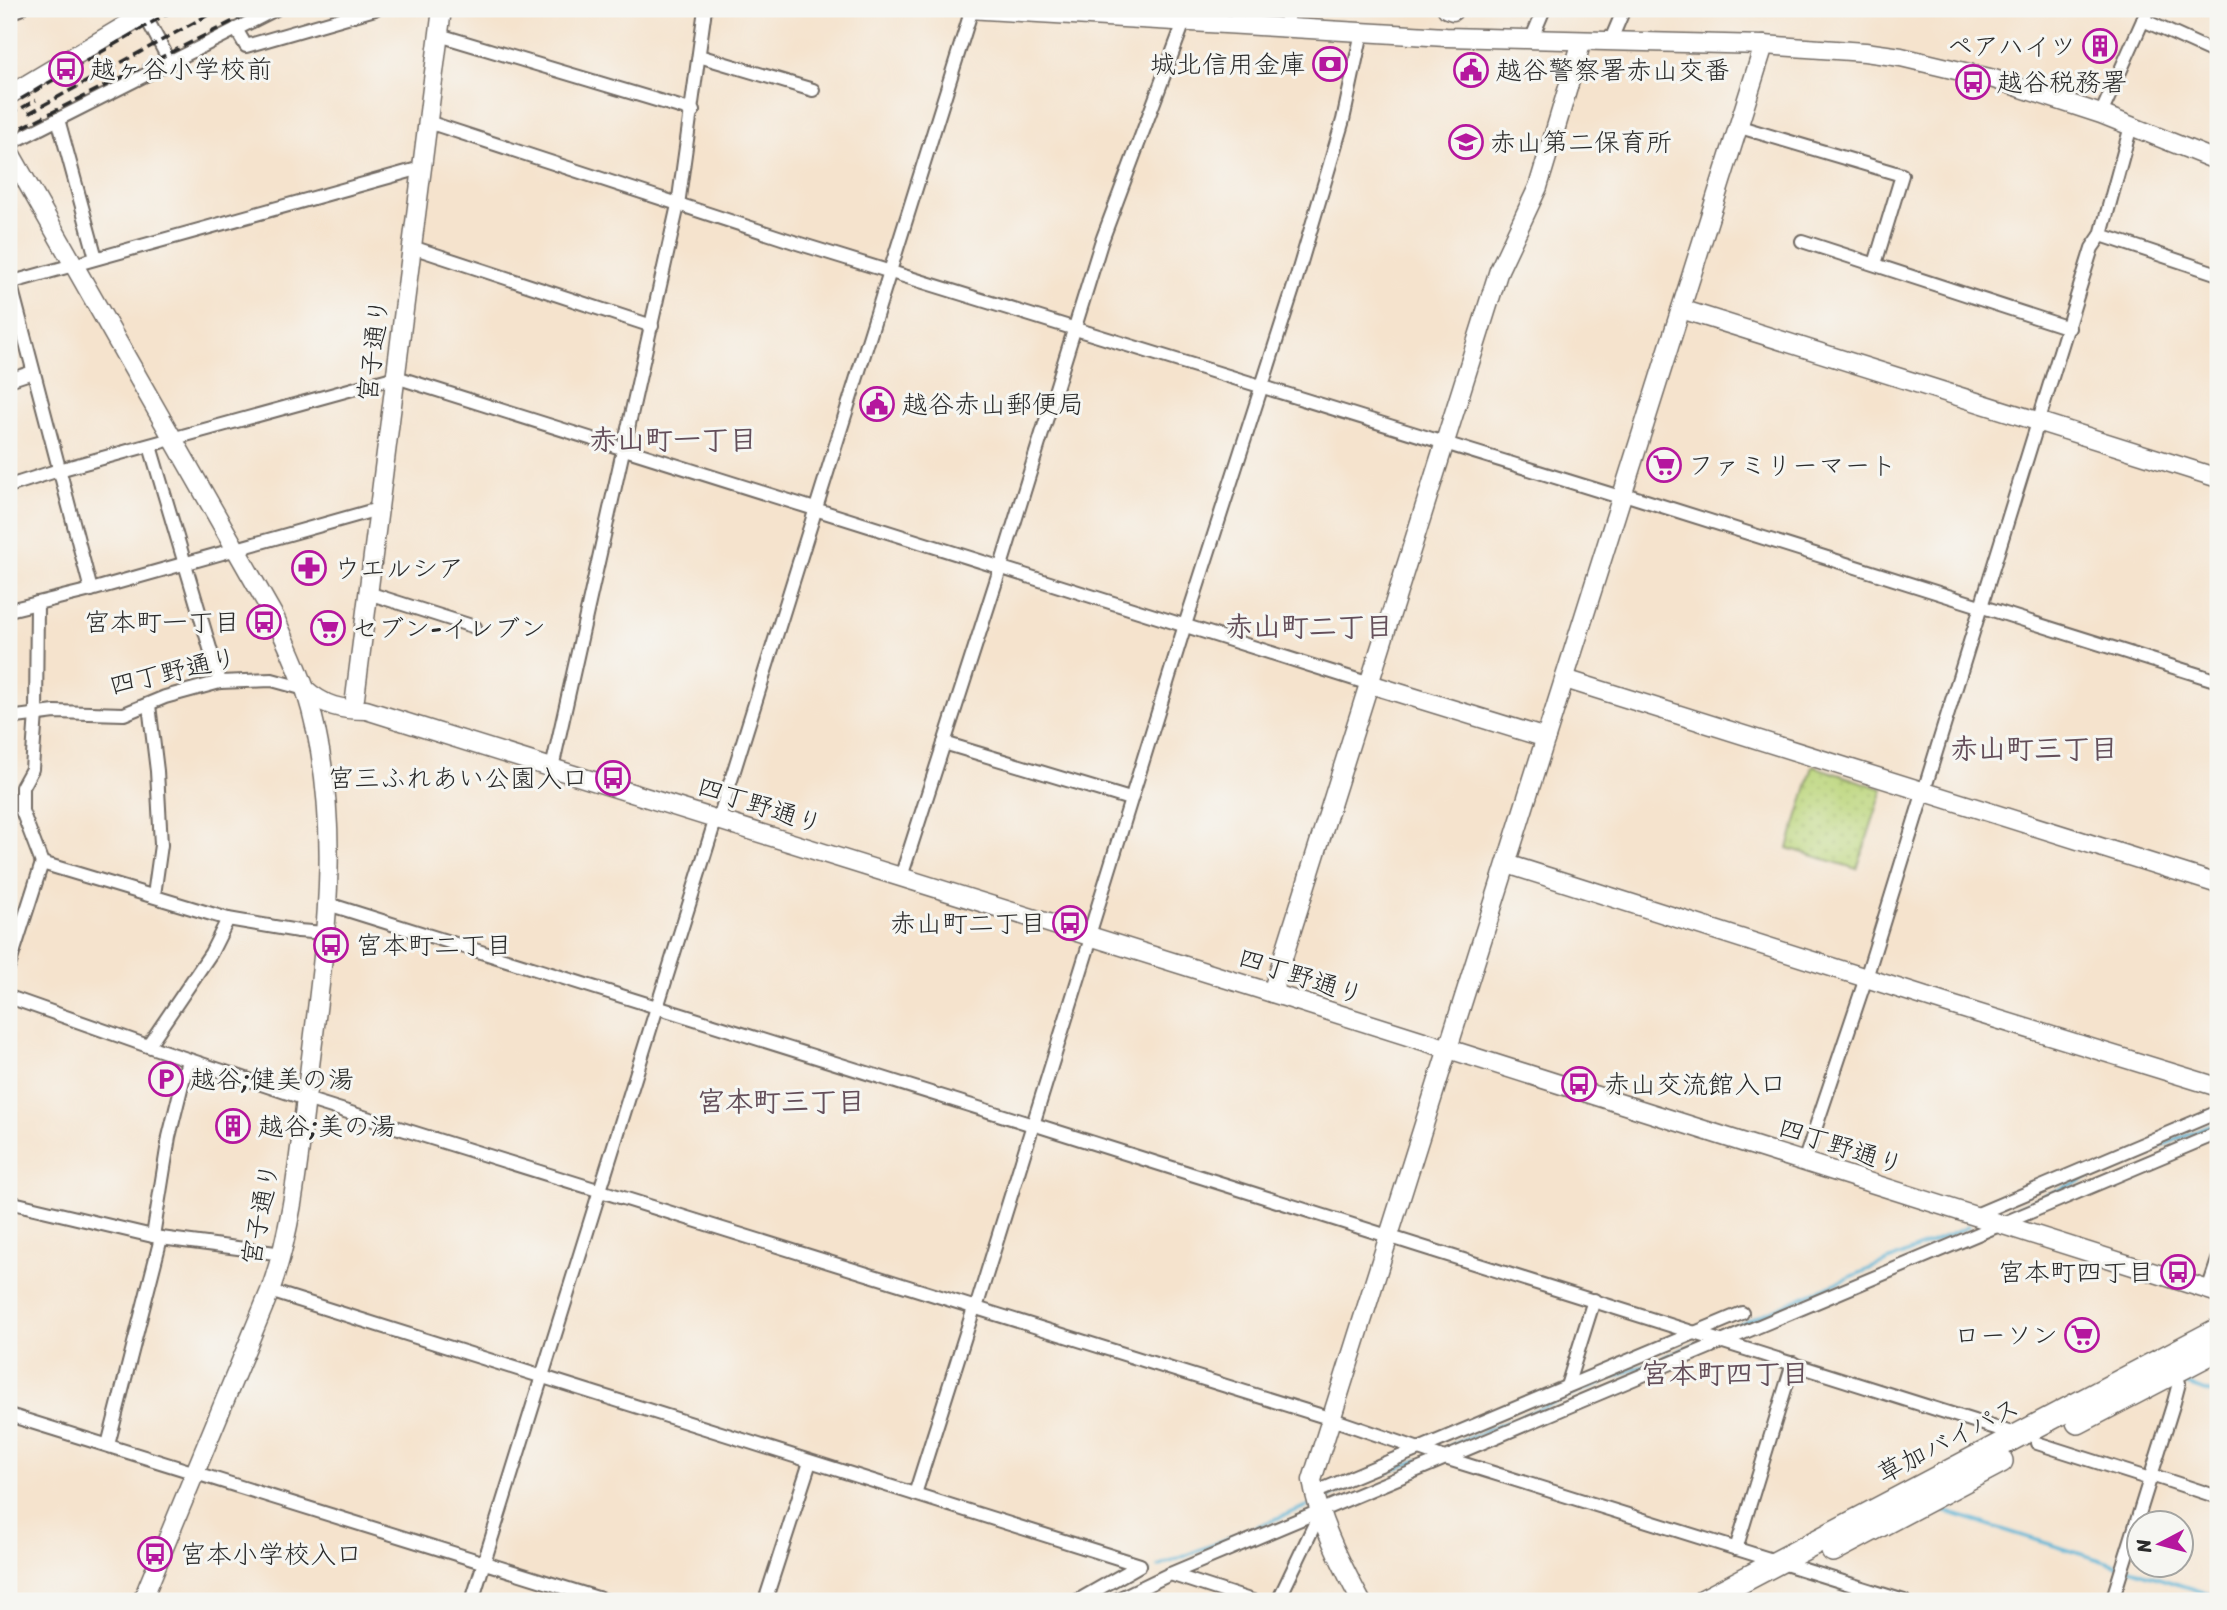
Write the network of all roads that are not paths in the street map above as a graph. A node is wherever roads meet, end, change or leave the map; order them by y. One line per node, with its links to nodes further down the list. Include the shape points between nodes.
1 (20, 9): 12 (street)
2 (276, 9): 17 (street)
3 (375, 9): 17 (street, via 246,46)
4 (442, 9): 19 (street, 宮子通り)
5 (705, 9): 26 (street)
6 (971, 9): 15 (street); 47 (street)
7 (1292, 9): 16 (street)
8 (1544, 9): 21 (street)
9 (1624, 9): 23 (street)
10 (146, 10): 27 (street); 29 (street)
11 (1451, 10): 20 (street)
12 (9, 13)
13 (2146, 14): 25 (street); 31 (street)
14 (1211, 16): 15 (street); 16 (street)
15 (1184, 22): 52 (street, via 1101,243)
16 (1283, 27): 18 (street)
17 (236, 29): 27 (street)
18 (1362, 32): 20 (street); 57 (street, via 1343,120)
19 (439, 35): 30 (street); 33 (street, 宮子通り)
20 (1446, 37): 21 (street)
21 (1531, 40): 22 (street)
22 (1582, 41): 23 (street); 60 (street, via 1538,187 1499,270)
23 (1610, 42): 24 (street)
24 (1764, 45): 31 (street, via 1901,57 1994,79); 35 (street)
25 (2218, 54)
26 (699, 56): 28 (street); 30 (street)
27 (170, 62): 32 (street)
28 (813, 90)
29 (9, 95)
30 (693, 111): 40 (street)
31 (2101, 114): 34 (street)
32 (58, 119): 36 (street); 44 (street)
33 (428, 122): 39 (street, 宮子通り); 40 (street)
34 (2132, 126): 38 (street); 41 (street)
35 (1740, 127): 46 (street, via 1902,175); 50 (street)
36 (9, 144)
37 (9, 150): 45 (street, 宮子通り)
38 (2218, 161)
39 (421, 168): 43 (street, 宮子通り); 44 (street)
40 (678, 205): 47 (street); 51 (street)
41 (2101, 235): 48 (street); 53 (street, via 2092,247)
42 (1802, 241): 46 (street)
43 (412, 247): 51 (street); 55 (street, 宮子通り)
44 (96, 258): 45 (street)
45 (73, 264): 49 (street); 59 (street, 宮子通り)
46 (1875, 264): 53 (street)
47 (889, 271): 52 (street); 67 (street)
48 (2218, 274)
49 (9, 281): 54 (street)
50 (1681, 309): 58 (street); 66 (street)
51 (652, 326): 62 (street)
52 (1075, 328): 57 (street); 71 (street)
53 (2069, 328): 58 (street)
54 (33, 372): 56 (street); 63 (street)
55 (396, 377): 59 (street); 62 (street); 68 (street, 宮子通り)
56 (9, 380)
57 (1261, 386): 60 (street); 77 (street)
58 (2040, 423): 64 (street); 75 (street)
59 (173, 438): 61 (street); 69 (street, 宮子通り)
60 (1445, 444): 66 (street); 82 (street)
61 (150, 446): 63 (street); 70 (street)
62 (622, 448): 67 (street); 90 (street)
63 (59, 470): 65 (street); 72 (street)
64 (2218, 478)
65 (9, 486)
66 (1623, 496): 75 (street); 79 (street)
67 (815, 508): 71 (street); 93 (street)
68 (378, 509): 69 (street); 73 (street, 宮子通り)
69 (237, 549): 70 (street); 83 (street, 宮子通り, via 275,618)
70 (184, 562): 72 (street); 81 (street)
71 (1001, 566): 77 (street); 89 (street)
72 (91, 590): 74 (street)
73 (368, 593): 78 (street); 84 (street, 宮子通り)
74 (37, 603): 76 (street); 86 (street)
75 (1981, 606): 80 (street); 91 (street)
76 (9, 610)
77 (1185, 625): 82 (street); 92 (street)
78 (475, 627)
79 (1565, 679): 88 (street); 91 (street)
80 (2218, 681)
81 (220, 682): 83 (street, 四丁野通り, via 272,680); 85 (street, 四丁野通り)
82 (1370, 684): 88 (street); 105 (street)
83 (305, 689): 84 (street, 四丁野通り); 99 (street, 宮子通り, via 327,798)
84 (360, 704): 90 (street, 四丁野通り)
85 (149, 705): 86 (street, 四丁野通り, via 124,714); 98 (street, via 161,845)
86 (36, 713): 87 (street, 四丁野通り); 94 (street, via 33,769 22,788 22,811)
87 (9, 718)
88 (1546, 738): 95 (street)
89 (944, 743): 92 (street); 96 (street)
90 (552, 768): 93 (street, 四丁野通り)
91 (1924, 791): 97 (street); 104 (street)
92 (1130, 799): 102 (street)
93 (716, 818): 96 (street, 四丁野通り); 107 (street)
94 (42, 863): 98 (street); 103 (street)
95 (1507, 864): 104 (street); 109 (street)
96 (901, 877): 102 (street, 四丁野通り)
97 (2218, 884)
98 (154, 895): 100 (street)
99 (328, 904): 101 (street, 宮子通り); 107 (street)
100 (228, 919): 101 (street); 108 (street, via 211,953)
101 (326, 933): 112 (street, 宮子通り)
102 (1091, 938): 105 (street, 四丁野通り); 114 (street)
103 (9, 966)
104 (1866, 978): 111 (street); 116 (street)
105 (1272, 993): 109 (street, 四丁野通り)
106 (9, 997): 108 (street)
107 (659, 1007): 114 (street); 117 (street)
108 (148, 1046): 110 (street)
109 (1448, 1050): 116 (street, 四丁野通り); 121 (street)
110 (188, 1060): 112 (street); 122 (street, via 169,1137)
111 (2218, 1087)
112 (306, 1099): 117 (street); 123 (street, 宮子通り)
113 (2218, 1112): 119 (street)
114 (1033, 1125): 121 (street); 128 (street)
115 (2218, 1133): 120 (street)
116 (1804, 1162): 119 (street, 四丁野通り)
117 (601, 1191): 128 (street); 136 (street)
118 (9, 1202): 122 (street)
119 (1973, 1216): 120 (street, 四丁野通り)
120 (2000, 1224): 126 (street, 四丁野通り); 132 (street)
121 (1389, 1237): 127 (street); 139 (street)
122 (157, 1238): 123 (street); 141 (street)
123 (283, 1254): 125 (street, 宮子通り)
124 (2218, 1260): 126 (street)
125 (270, 1291): 136 (street); 145 (street, 宮子通り)
126 (2213, 1292)
127 (1594, 1300): 131 (street); 137 (street)
128 (975, 1308): 139 (street); 147 (street)
129 (1742, 1313): 131 (street)
130 (2218, 1330): 140 (highway, 草加バイパス)
131 (1697, 1332): 132 (street); 137 (street)
132 (1723, 1341): 134 (street); 143 (street)
133 (2218, 1349): 135 (highway, 草加バイパス)
134 (1793, 1363): 140 (street); 150 (street)
135 (2174, 1373): 140 (highway, 草加バイパス); 146 (street, via 2179,1383)
136 (543, 1377): 144 (street); 151 (street)
137 (1567, 1386): 142 (street)
138 (9, 1415): 141 (street)
139 (1332, 1419): 142 (street); 149 (street, via 1312,1480)
140 (2028, 1439): 146 (street); 152 (highway, 草加バイパス); 153 (highway, 草加バイパス)
141 (108, 1445): 145 (street)
142 (1419, 1448): 143 (street); 149 (street)
143 (1445, 1458): 149 (street); 150 (street)
144 (810, 1462): 147 (street); 158 (street)
145 (195, 1472): 151 (street); 155 (street, 宮子通り)
146 (2151, 1477): 148 (street); 167 (street)
147 (915, 1494): 159 (street, via 1140,1565)
148 (2218, 1496)
149 (1317, 1499): 154 (street); 162 (street); 163 (street)
150 (1736, 1549): 152 (street)
151 (485, 1562): 156 (street); 157 (street)
152 (1776, 1562): 153 (street); 164 (highway, 草加バイパス)
153 (1798, 1568): 165 (highway, 草加バイパス); 166 (street)
154 (1170, 1574): 160 (street); 161 (street)
155 (142, 1601)
156 (472, 1601)
157 (607, 1601)
158 (765, 1601)
159 (1077, 1601)
160 (1114, 1601)
161 (1253, 1601)
162 (1278, 1601)
163 (1362, 1601)
164 (1704, 1601)
165 (1737, 1601)
166 (1904, 1601)
167 (2112, 1601)

